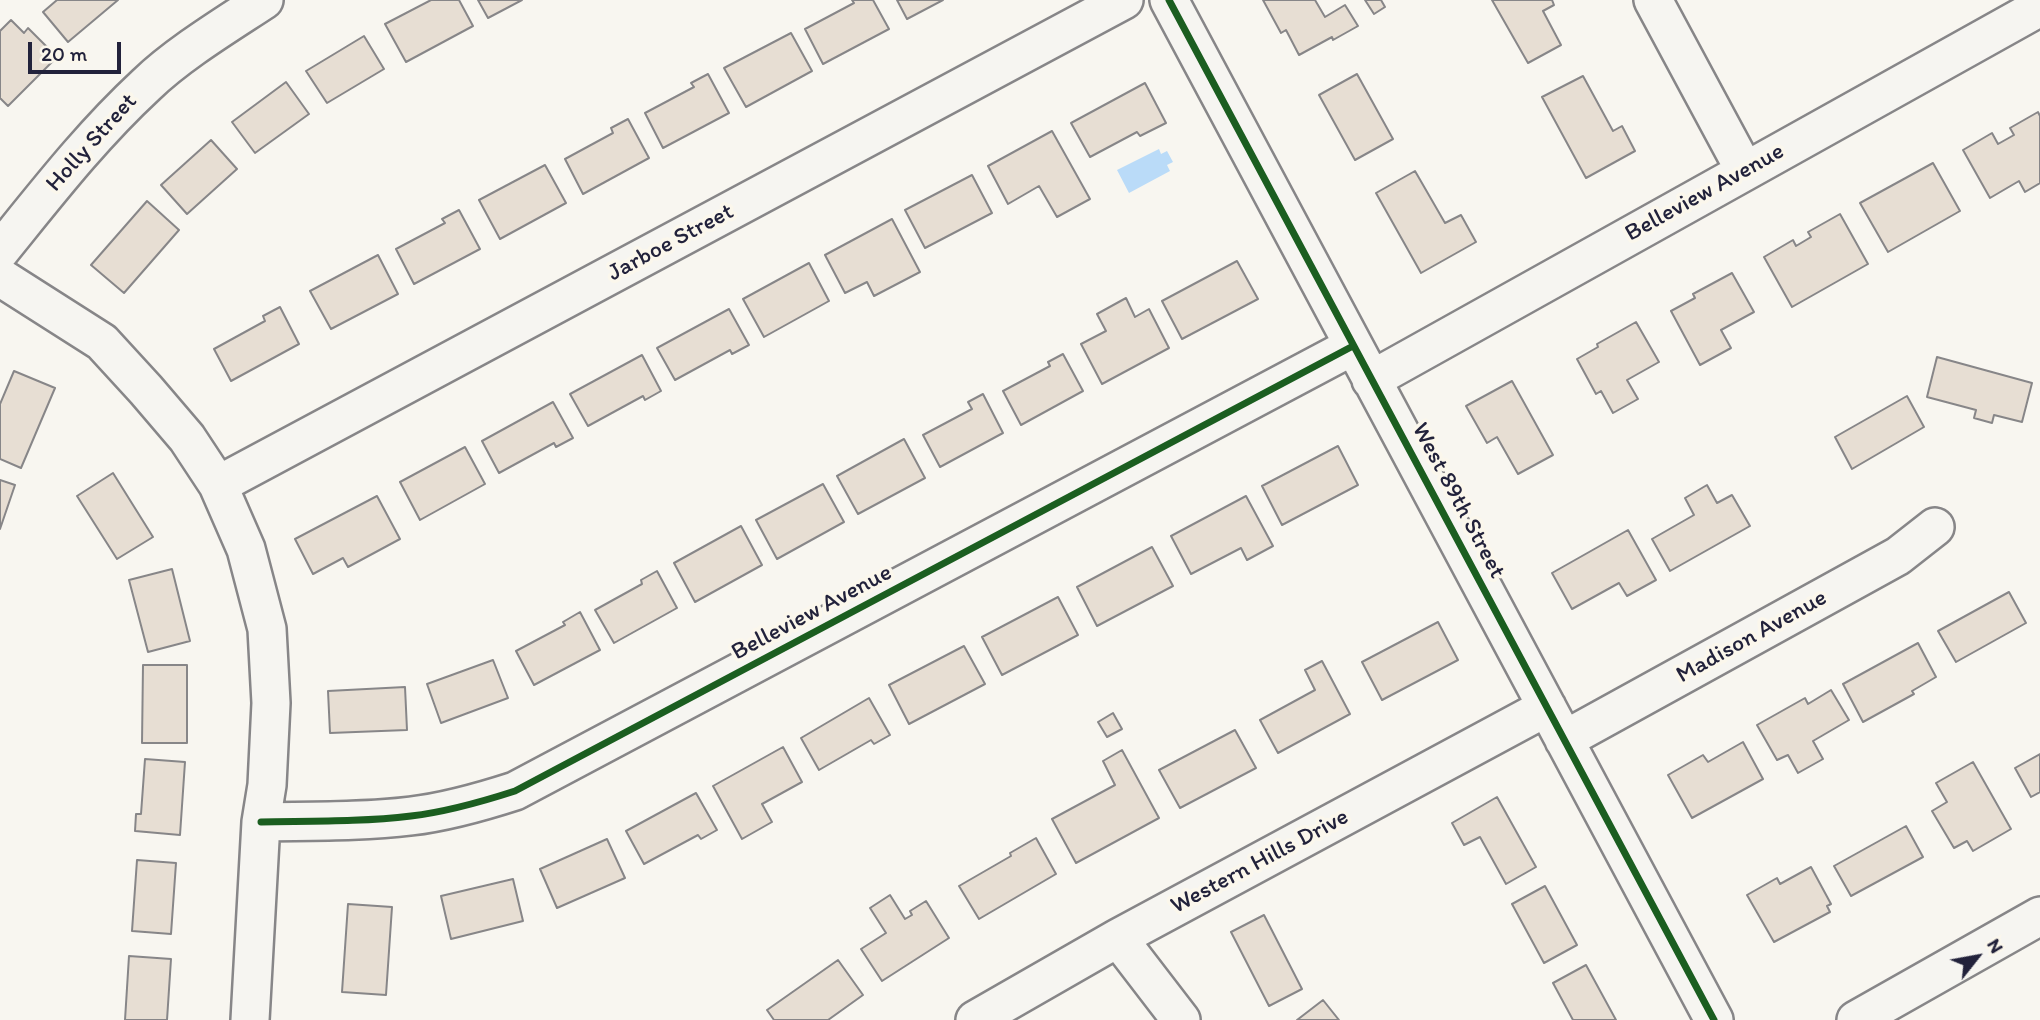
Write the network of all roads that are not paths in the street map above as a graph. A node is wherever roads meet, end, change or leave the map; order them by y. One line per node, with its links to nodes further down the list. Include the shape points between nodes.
1 (264, 0): 7 (street, Holly Street, via 148,83 82,148)
2 (1125, 0): 11 (street, Jarboe Street)
3 (1169, 0): 9 (street, West 89th Street)
4 (1653, 0): 6 (street)
5 (2040, 7): 6 (street, Belleview Avenue)
6 (1745, 171): 10 (street, Belleview Avenue)
7 (0, 251)
8 (0, 276): 11 (street, via 102,342 187,438)
9 (1353, 346): 10 (street, West 89th Street); 15 (street, Belleview Avenue, via 515,791 413,816)
10 (1371, 380): 13 (street, West 89th Street)
11 (218, 485): 15 (street, via 246,549 267,629 271,703)
12 (1936, 527): 14 (street, Madison Avenue, via 1898,556)
13 (1547, 707): 14 (street, West 89th Street); 17 (street, Western Hills Drive)
14 (1564, 740): 21 (street, West 89th Street)
15 (261, 822): 18 (street)
16 (2040, 916): 22 (street)
17 (1118, 938): 19 (street, Western Hills Drive); 20 (street)
18 (250, 1020)
19 (975, 1020)
20 (1181, 1020)
21 (1714, 1020)
22 (1856, 1020)

